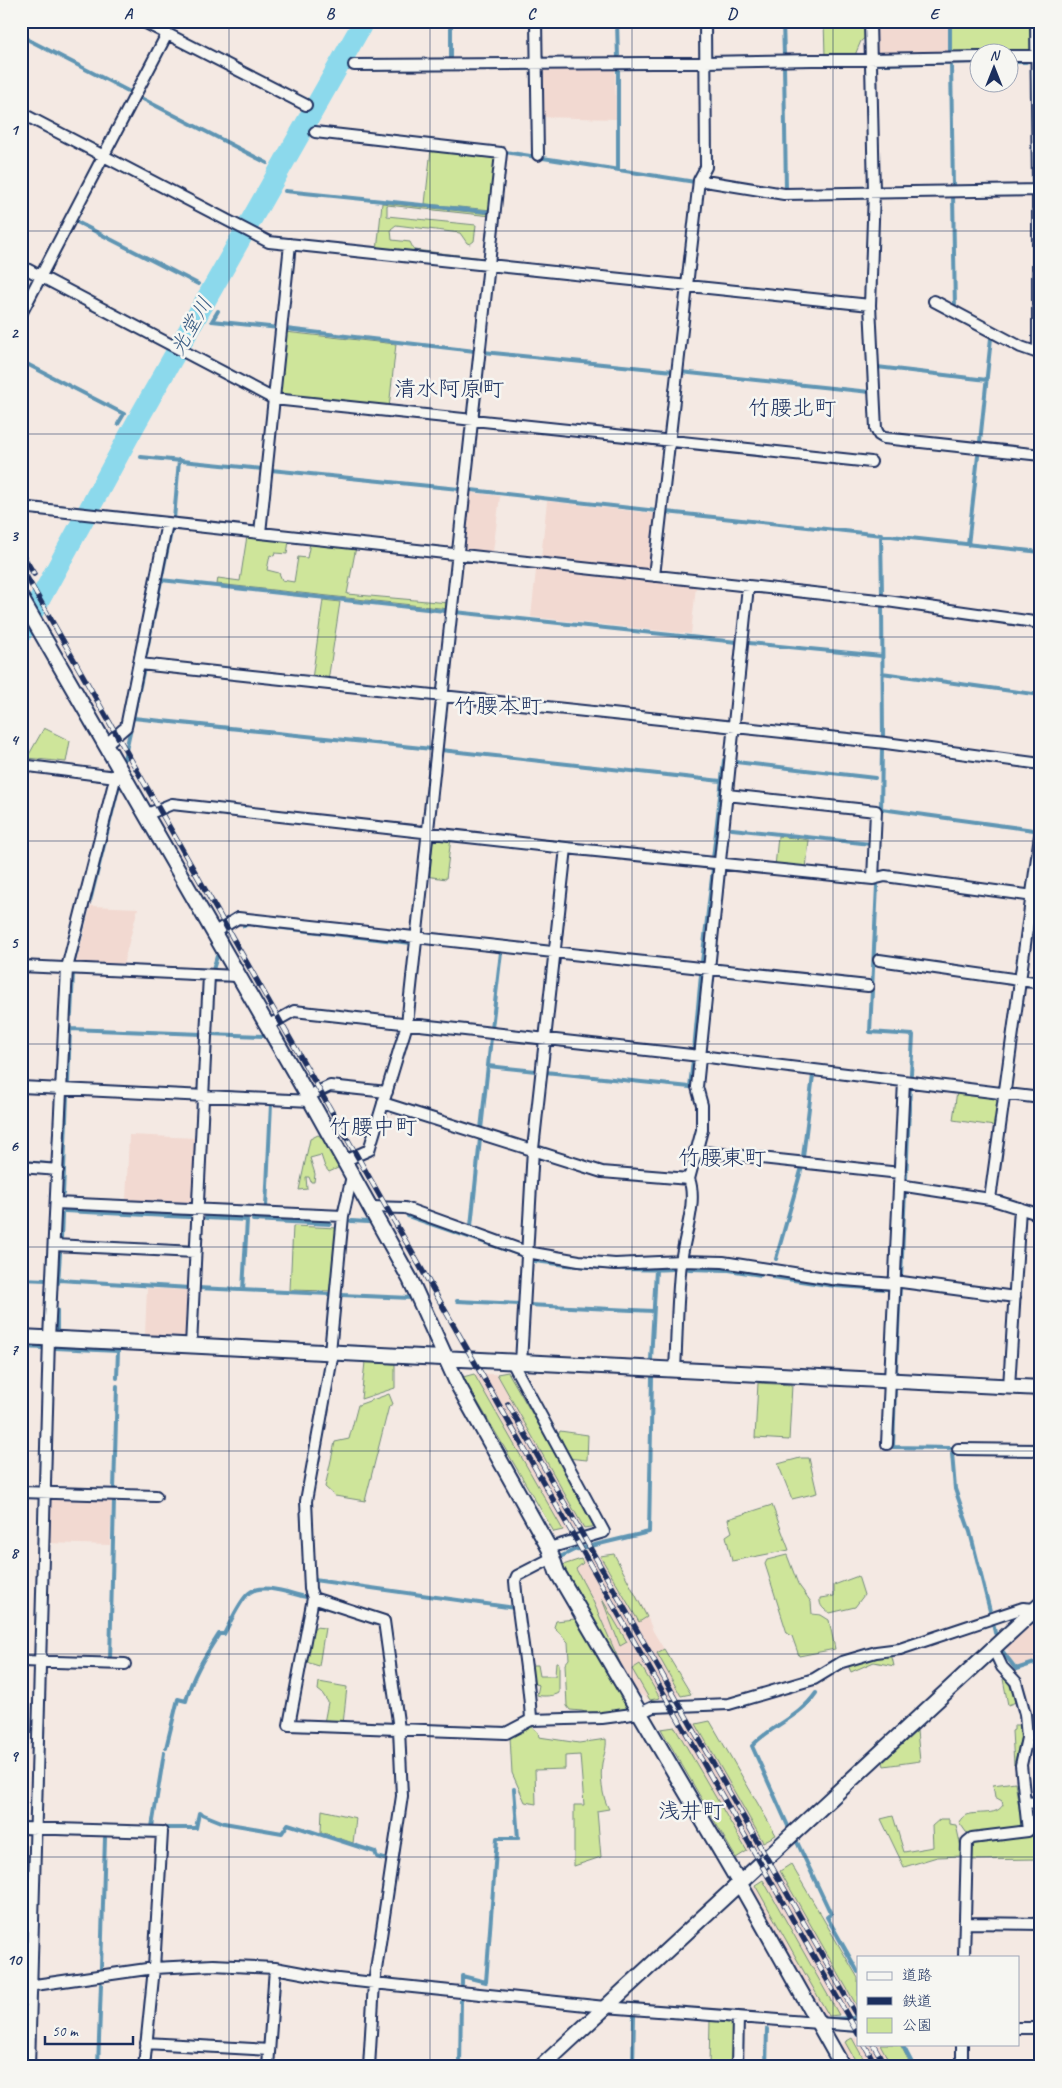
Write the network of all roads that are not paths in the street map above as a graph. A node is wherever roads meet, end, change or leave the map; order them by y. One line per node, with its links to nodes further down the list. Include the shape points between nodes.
1 (142, 21): 6 (street)
2 (536, 21): 12 (street)
3 (705, 21): 11 (street)
4 (870, 21): 10 (street)
5 (1036, 21): 8 (street)
6 (167, 34): 14 (street); 18 (street)
7 (1020, 56): 8 (street)
8 (1038, 56): 20 (street)
9 (970, 57): 10 (street)
10 (871, 58): 11 (street); 21 (street)
11 (705, 62): 12 (street); 19 (street, via 706,167)
12 (537, 63): 13 (street); 17 (street)
13 (354, 65)
14 (306, 104)
15 (21, 113): 18 (street)
16 (315, 132): 23 (street, via 501,153)
17 (538, 155)
18 (103, 156): 22 (street, via 269,242); 25 (street)
19 (699, 180): 21 (street, via 784,194); 26 (street)
20 (1040, 190): 21 (street); 30 (street)
21 (874, 192): 28 (street)
22 (290, 244): 23 (street); 31 (street)
23 (489, 265): 26 (street); 32 (street)
24 (21, 266): 25 (street)
25 (41, 276): 29 (street); 31 (street)
26 (686, 286): 28 (street); 33 (street)
27 (934, 301): 30 (street)
28 (870, 305): 34 (street, via 876,429 879,435)
29 (21, 314)
30 (1039, 353)
31 (274, 399): 32 (street); 38 (street)
32 (472, 419): 33 (street); 39 (street)
33 (669, 441): 35 (street); 40 (street)
34 (1041, 455)
35 (871, 462)
36 (21, 507): 37 (street)
37 (167, 523): 38 (street); 44 (street)
38 (260, 533): 39 (street)
39 (457, 555): 40 (street); 45 (street)
40 (654, 576): 41 (street)
41 (748, 586): 43 (street, via 887,601); 46 (street)
42 (23, 601): 47 (street)
43 (1041, 623)
44 (140, 664): 45 (street); 47 (street, via 126,727)
45 (442, 696): 46 (street); 54 (street)
46 (734, 728): 48 (street, via 886,743); 51 (street)
47 (105, 745): 50 (street)
48 (1041, 764)
49 (21, 765): 50 (street)
50 (117, 772): 52 (street); 64 (street)
51 (727, 795): 56 (street); 57 (street, via 876,811)
52 (145, 814): 54 (street, via 172,804); 59 (street)
53 (1041, 828): 58 (street)
54 (427, 832): 55 (street); 60 (street)
55 (566, 848): 56 (street); 61 (street)
56 (720, 864): 57 (street); 65 (street)
57 (874, 879): 58 (street, via 885,876)
58 (1036, 897): 68 (street)
59 (213, 933): 60 (street, via 238,918); 67 (street)
60 (416, 937): 61 (street); 71 (street)
61 (554, 952): 65 (street); 73 (street)
62 (879, 960): 68 (street)
63 (21, 966): 64 (street)
64 (67, 968): 66 (street); 77 (street)
65 (709, 969): 70 (street); 74 (street)
66 (209, 975): 67 (street); 80 (street)
67 (237, 976): 72 (street)
68 (1020, 980): 69 (street); 79 (street)
69 (1041, 983)
70 (868, 986)
71 (407, 1024): 72 (street, via 294,1011); 73 (street); 78 (street)
72 (267, 1026): 81 (street)
73 (545, 1039): 74 (street); 84 (street)
74 (700, 1056): 75 (street); 85 (street, via 697,1087 702,1105 702,1130)
75 (904, 1081): 79 (street); 89 (street)
76 (21, 1087): 77 (street)
77 (62, 1090): 80 (street); 88 (street)
78 (386, 1092): 81 (street, via 330,1086); 83 (street)
79 (1004, 1094): 82 (street); 93 (street)
80 (203, 1096): 81 (street); 97 (street)
81 (309, 1098): 86 (street)
82 (1041, 1098)
83 (383, 1103): 84 (street); 86 (street, via 369,1150)
84 (533, 1149): 91 (street, via 602,1172); 102 (street)
85 (696, 1151): 89 (street); 91 (street)
86 (344, 1160): 90 (street)
87 (21, 1167): 88 (street)
88 (58, 1170): 94 (street)
89 (900, 1173): 92 (street)
90 (352, 1176): 95 (street); 99 (street)
91 (689, 1179): 103 (street, via 691,1206)
92 (899, 1184): 93 (street); 104 (street)
93 (990, 1199): 96 (street)
94 (56, 1203): 97 (street); 100 (street)
95 (370, 1207): 102 (street, via 405,1208); 110 (street, via 421,1299)
96 (1020, 1208): 98 (street); 105 (street)
97 (196, 1210): 99 (street); 101 (street)
98 (1041, 1214)
99 (343, 1216): 109 (street)
100 (54, 1245): 101 (street); 107 (street)
101 (195, 1252): 108 (street)
102 (527, 1252): 103 (street, via 615,1264); 111 (street)
103 (681, 1261): 104 (street, via 723,1262 832,1279); 112 (street)
104 (894, 1282): 105 (street); 113 (street)
105 (1015, 1297): 114 (street)
106 (21, 1337): 107 (street)
107 (49, 1338): 108 (street); 120 (street)
108 (191, 1346): 109 (street)
109 (331, 1352): 110 (street); 123 (street, via 306,1501)
110 (446, 1358): 111 (street); 122 (street)
111 (516, 1362): 112 (street); 122 (street, via 604,1532)
112 (675, 1370): 113 (street)
113 (889, 1381): 114 (street); 116 (street)
114 (1009, 1387): 115 (street)
115 (1041, 1388)
116 (887, 1444)
117 (958, 1449): 118 (street)
118 (1041, 1450)
119 (21, 1492): 120 (street)
120 (45, 1492): 121 (street); 127 (street)
121 (156, 1496)
122 (550, 1553): 129 (street, via 557,1572); 130 (street, via 517,1576 515,1581)
123 (312, 1598): 131 (street, via 384,1621); 131 (street, via 289,1725)
124 (1038, 1607): 125 (street); 129 (street, via 1023,1608 900,1649 842,1662 814,1679 729,1704 653,1707)
125 (993, 1648): 133 (street, via 1002,1667 1016,1682 1026,1714 1027,1738 1021,1765); 136 (street)
126 (21, 1662): 127 (street)
127 (40, 1662): 128 (street); 135 (street)
128 (125, 1664)
129 (640, 1713): 130 (street, via 602,1718); 136 (street)
130 (531, 1720): 131 (street, via 506,1733)
131 (399, 1730): 142 (street, via 402,1796)
132 (1041, 1802): 133 (street)
133 (1025, 1803): 137 (street, via 1028,1831 972,1838 967,1842)
134 (21, 1828): 135 (street)
135 (35, 1828): 140 (street, via 162,1832); 143 (street)
136 (740, 1884): 144 (street); 146 (street)
137 (965, 1923): 138 (street); 139 (street)
138 (1041, 1924)
139 (964, 1956)
140 (154, 1968): 141 (street, via 213,1965); 143 (street); 150 (street)
141 (275, 1968): 142 (street); 152 (street)
142 (374, 1983): 144 (street); 156 (street)
143 (26, 1986): 153 (street)
144 (605, 2006): 145 (street); 157 (street)
145 (738, 2017): 146 (street); 158 (street)
146 (818, 2024): 147 (street); 159 (street)
147 (857, 2026)
148 (1020, 2028): 149 (street)
149 (1041, 2028)
150 (146, 2043): 152 (street); 154 (street)
151 (962, 2046): 160 (street)
152 (269, 2050): 155 (street)
153 (29, 2067)
154 (144, 2067)
155 (268, 2067)
156 (368, 2067)
157 (541, 2067)
158 (737, 2067)
159 (843, 2067)
160 (962, 2067)

